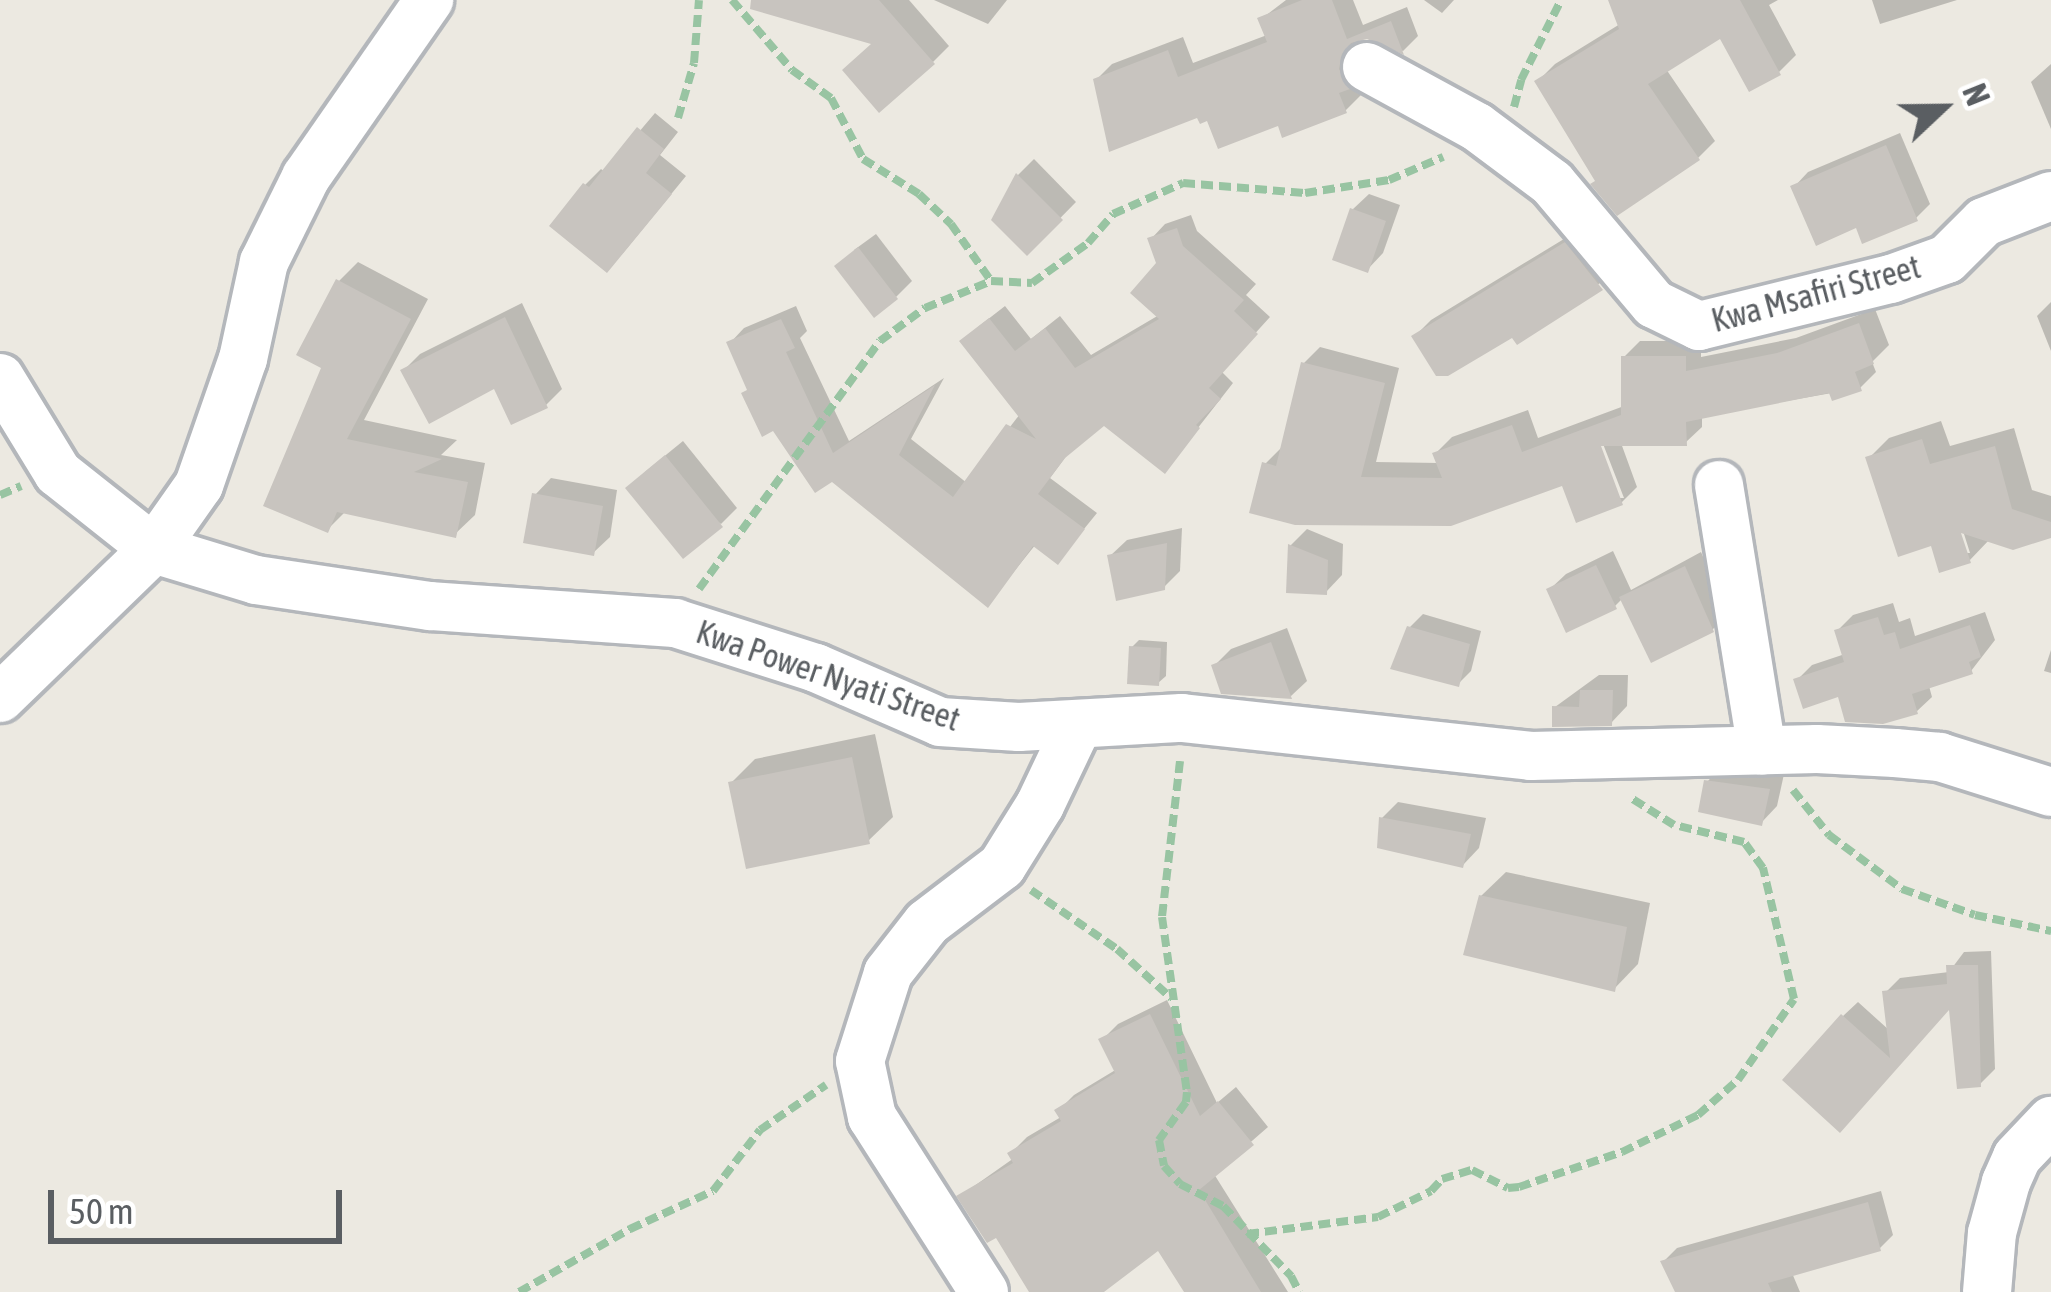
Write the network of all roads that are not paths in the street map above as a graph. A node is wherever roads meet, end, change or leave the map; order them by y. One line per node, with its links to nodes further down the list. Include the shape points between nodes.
1 (429, 0): 6 (street, via 306,177 264,262 243,359 199,484)
2 (1367, 67): 3 (street, Kwa Msafiri Street, via 1434,100 1552,183 1654,304 1699,326 1947,259 1984,222)
3 (2051, 196)
4 (0, 379): 6 (street, via 58,473)
5 (1719, 485): 9 (street)
6 (154, 549): 7 (street); 8 (street, Kwa Power Nyati Street, via 256,580 431,606 675,622 816,668 940,722)
7 (0, 698)
8 (1078, 725): 9 (street, Kwa Power Nyati Street, via 1182,718 1442,750); 12 (street, via 1002,866 927,923 888,973 860,1061 872,1117)
9 (1762, 751): 10 (street, Kwa Power Nyati Street, via 1940,758)
10 (2051, 792)
11 (2051, 1121): 13 (street, via 2006,1182)
12 (984, 1292)
13 (1987, 1292)

